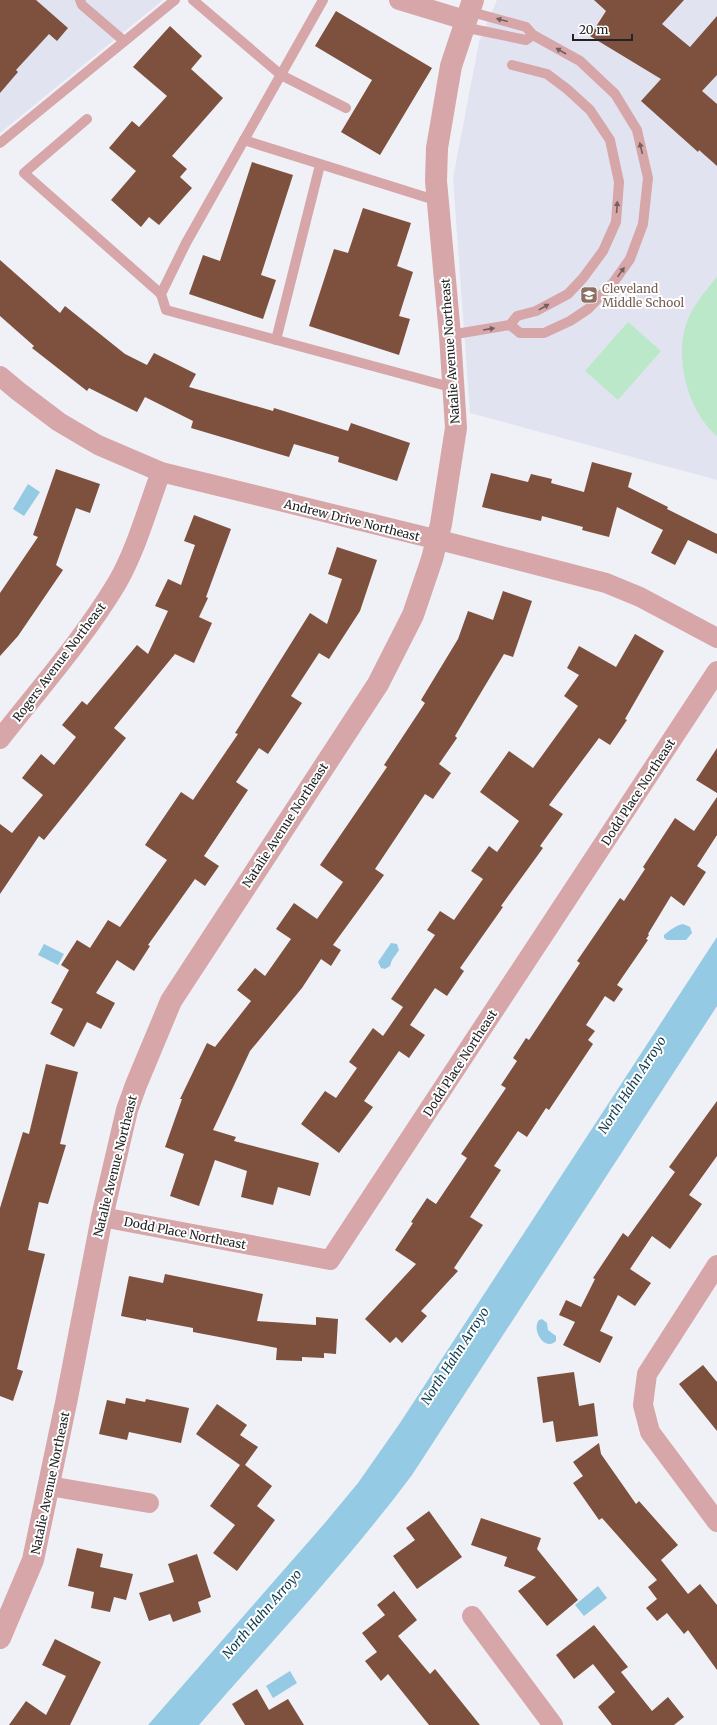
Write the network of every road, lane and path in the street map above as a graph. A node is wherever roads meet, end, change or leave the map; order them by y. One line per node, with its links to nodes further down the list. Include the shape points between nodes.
1 (80, 0): 8 (lane, via 82,5)
2 (175, 0): 8 (lane)
3 (193, 0): 10 (lane)
4 (323, 0): 10 (lane)
5 (399, 0): 6 (street)
6 (467, 15): 7 (lane, one-way to 6, via 526,27); 7 (lane, via 526,40); 16 (street, Natalie Avenue Northeast, via 451,66 438,148)
7 (532, 35): 18 (lane, one-way to 7, via 520,333 544,333 588,309 613,283 630,259 643,224 648,178 637,130 615,94 580,61)
8 (124, 41): 14 (lane)
9 (512, 65): 18 (lane, one-way to 9, via 517,316 536,311 568,294 583,278 603,251 616,222 619,182 610,140 590,110 547,74)
10 (281, 75): 11 (lane); 13 (lane)
11 (346, 108)
12 (88, 119): 17 (lane, via 24,172)
13 (244, 140): 15 (lane); 17 (lane, via 186,243)
14 (0, 143)
15 (320, 165): 16 (lane); 20 (lane)
16 (438, 201): 19 (street, Natalie Avenue Northeast)
17 (161, 294): 20 (lane, via 166,310)
18 (510, 325): 19 (lane, one-way to 18)
19 (450, 335): 22 (street, Natalie Avenue Northeast)
20 (276, 340): 22 (lane)
21 (0, 376): 23 (street, Andrew Drive Northeast, via 59,422 98,445)
22 (454, 388): 24 (street, Natalie Avenue Northeast, via 456,428)
23 (161, 472): 24 (street, Andrew Drive Northeast); 27 (street, Rogers Avenue Northeast, via 132,552 117,582 94,618)
24 (437, 540): 25 (street, Andrew Drive Northeast, via 606,583 640,597); 28 (street, Natalie Avenue Northeast, via 413,615 378,684 171,1001 127,1110)
25 (717, 638)
26 (717, 671): 28 (street, Dodd Place Northeast, via 330,1260)
27 (0, 739)
28 (102, 1217): 30 (street, Natalie Avenue Northeast)
29 (717, 1265): 32 (street, via 647,1374 643,1405 650,1432)
30 (49, 1486): 31 (street); 34 (street, Natalie Avenue Northeast, via 33,1560)
31 (149, 1504)
32 (717, 1522)
33 (472, 1616): 35 (street)
34 (0, 1638)
35 (553, 1725)

